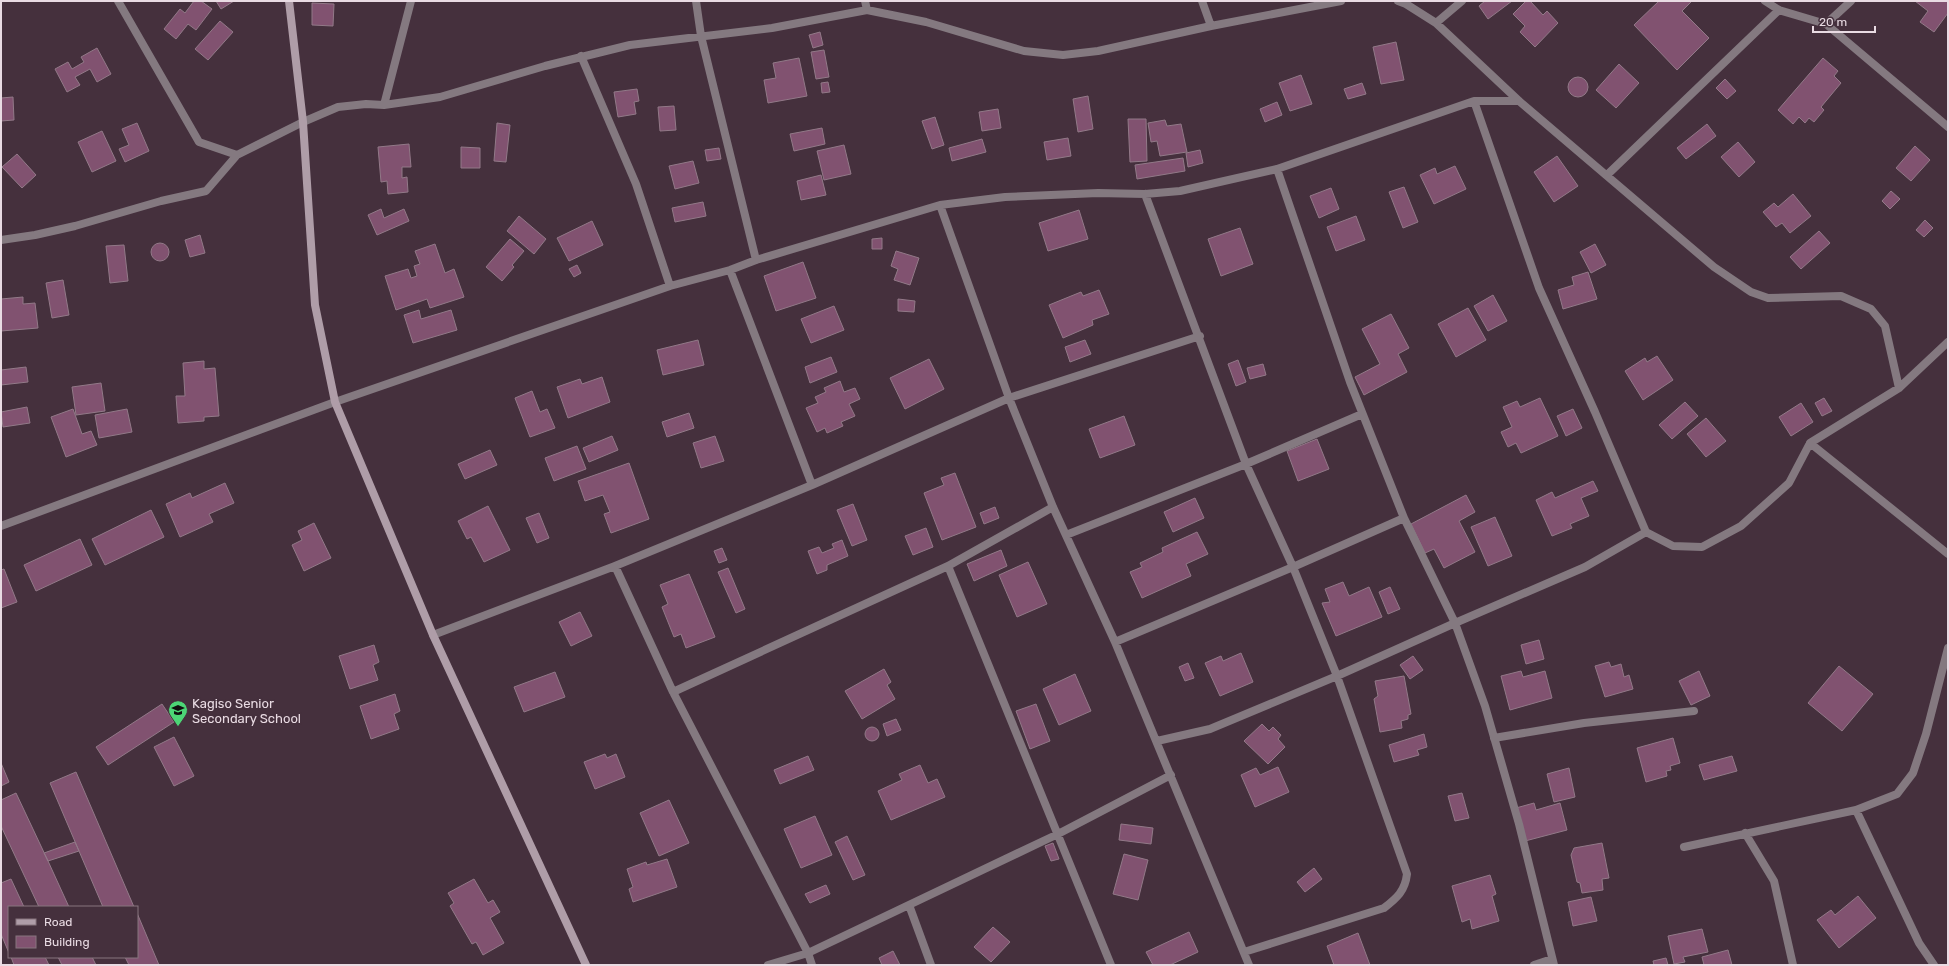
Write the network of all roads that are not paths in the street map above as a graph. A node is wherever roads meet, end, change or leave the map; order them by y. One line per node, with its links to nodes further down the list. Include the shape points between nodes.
1 (118, 1): 24 (street, via 199,142)
2 (289, 1): 22 (street)
3 (411, 1): 21 (street)
4 (696, 1): 17 (street)
5 (865, 1): 12 (street)
6 (1202, 1): 16 (street)
7 (1341, 1): 16 (street)
8 (1398, 1): 14 (street)
9 (1462, 1): 14 (street)
10 (1765, 1): 13 (street)
11 (1851, 1): 15 (street)
12 (867, 10): 16 (street, via 926,22 1024,51 1063,55 1098,51); 17 (street, via 772,28)
13 (1779, 10): 15 (street); 26 (street)
14 (1436, 23): 20 (street)
15 (1826, 24): 23 (street)
16 (1211, 26)
17 (701, 36): 18 (street, via 630,45); 30 (street)
18 (581, 56): 21 (street, via 440,97); 32 (street, via 636,184)
19 (1474, 101): 20 (street); 25 (street); 45 (street, via 1540,288)
20 (1519, 101): 26 (street)
21 (384, 105): 22 (street, via 338,107)
22 (303, 122): 24 (street); 37 (street, via 315,306)
23 (1948, 126)
24 (237, 155): 29 (street, via 206,191 75,226)
25 (1276, 169): 27 (street, via 1180,191); 38 (street)
26 (1607, 175): 35 (street, via 1714,267 1751,292 1768,298 1841,296 1871,309 1885,326)
27 (1145, 194): 28 (street, via 1004,197); 33 (street)
28 (940, 205): 30 (street); 36 (street)
29 (1, 240)
30 (756, 260): 31 (street)
31 (730, 270): 32 (street); 41 (street)
32 (670, 286): 37 (street)
33 (1200, 336): 36 (street); 40 (street)
34 (1948, 342): 35 (street)
35 (1899, 388): 39 (street)
36 (1009, 398): 41 (street); 42 (street)
37 (335, 402): 44 (street); 52 (street)
38 (1362, 414): 40 (street); 43 (street)
39 (1810, 442): 45 (street, via 1789,483 1741,526 1702,547 1673,546); 47 (street)
40 (1246, 464): 46 (street); 50 (street)
41 (812, 485): 48 (street)
42 (1053, 507): 46 (street); 49 (street)
43 (1404, 518): 50 (street); 51 (street)
44 (1, 526)
45 (1646, 532): 51 (street, via 1585,567)
46 (1066, 535): 53 (street)
47 (1948, 554)
48 (615, 566): 52 (street); 56 (street)
49 (948, 566): 56 (street); 63 (street)
50 (1293, 567): 53 (street); 55 (street)
51 (1455, 623): 55 (street); 58 (street, via 1486,706)
52 (434, 635): 69 (street)
53 (1115, 642): 59 (street)
54 (1948, 648): 61 (street, via 1926,734 1913,773 1897,794)
55 (1337, 676): 59 (street, via 1210,729); 66 (street, via 1407,874 1406,884 1401,893 1384,908)
56 (672, 692): 67 (street)
57 (1694, 711): 58 (street, via 1584,723)
58 (1494, 738): 68 (street, via 1519,824)
59 (1157, 741): 60 (street)
60 (1171, 776): 63 (street); 66 (street)
61 (1856, 810): 62 (street); 77 (street, via 1919,943)
62 (1744, 833): 64 (street); 76 (street, via 1774,881)
63 (1058, 834): 65 (street); 73 (street)
64 (1684, 847)
65 (909, 905): 67 (street); 72 (street)
66 (1244, 952): 74 (street)
67 (808, 953): 70 (street); 71 (street)
68 (1553, 962): 75 (street)
69 (586, 965)
70 (768, 965)
71 (812, 965)
72 (931, 965)
73 (1111, 965)
74 (1249, 965)
75 (1534, 965)
76 (1793, 965)
77 (1934, 965)

